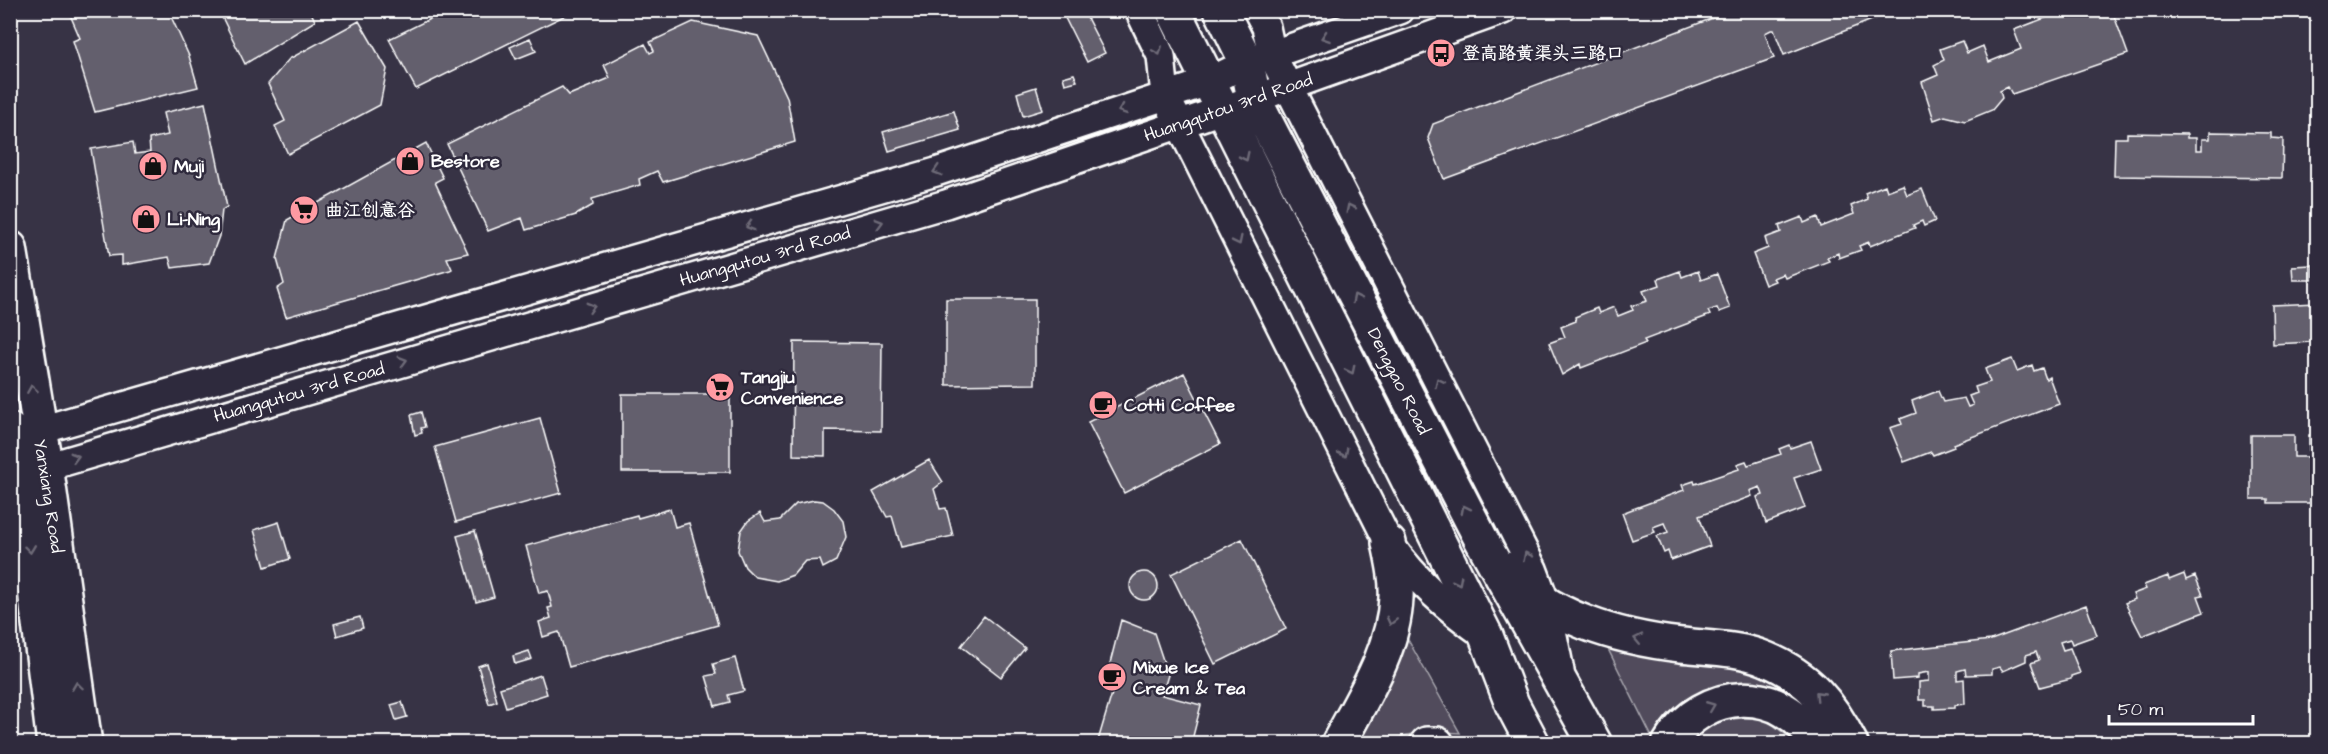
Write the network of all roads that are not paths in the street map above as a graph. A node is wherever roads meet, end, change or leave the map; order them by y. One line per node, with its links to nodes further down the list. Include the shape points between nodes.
1 (1139, 10): 9 (street, one-way to 9, via 1161,56)
2 (1173, 10): 10 (main road, Denggao Road)
3 (1221, 10): 7 (main road, Denggao Road)
4 (1257, 10): 7 (street, via 1266,27)
5 (1400, 10): 7 (street, Huangqutou 3rd Road, one-way to 7)
6 (1503, 10): 8 (street, Huangqutou 3rd Road)
7 (1260, 59): 8 (street); 10 (street, Huangqutou 3rd Road); 11 (main road, Denggao Road)
8 (1288, 87): 11 (street, Huangqutou 3rd Road); 18 (street, one-way to 8, via 1516,533)
9 (1165, 95): 10 (street, Huangqutou 3rd Road); 12 (street); 14 (street, Huangqutou 3rd Road, one-way to 14, via 936,172)
10 (1215, 96): 11 (street, Huangqutou 3rd Road); 12 (street, Huangqutou 3rd Road); 19 (main road, Denggao Road, one-way to 19)
11 (1254, 99): 16 (main road, Denggao Road, one-way to 11)
12 (1180, 124): 15 (street, Huangqutou 3rd Road, one-way to 12, via 946,204); 17 (street, one-way to 17)
13 (10, 249): 14 (main road, Yanxiang Road, one-way to 13)
14 (20, 433): 15 (main road, Yanxiang Road)
15 (25, 487): 21 (main road, Yanxiang Road, one-way to 21); 22 (main road, Yanxiang Road, one-way to 15)
16 (1480, 539): 18 (main road, via 1508,572); 20 (main road, Denggao Road)
17 (1389, 543): 19 (street, via 1446,608); 23 (main road, one-way to 23, via 1396,576 1391,624 1376,672)
18 (1545, 601): 20 (street); 30 (main road, one-way to 18, via 1834,710 1814,689 1765,658 1637,639 1586,622)
19 (1486, 636): 26 (main road, Denggao Road, via 1512,704)
20 (1566, 692): 27 (main road, Denggao Road)
21 (54, 744)
22 (85, 744)
23 (1338, 744)
24 (1427, 744): 25 (main road)
25 (1437, 744)
26 (1533, 744)
27 (1595, 744)
28 (1669, 744): 29 (main road, one-way to 29, via 1683,723 1709,705 1744,699 1764,702 1791,714)
29 (1817, 744)
30 (1851, 744)

